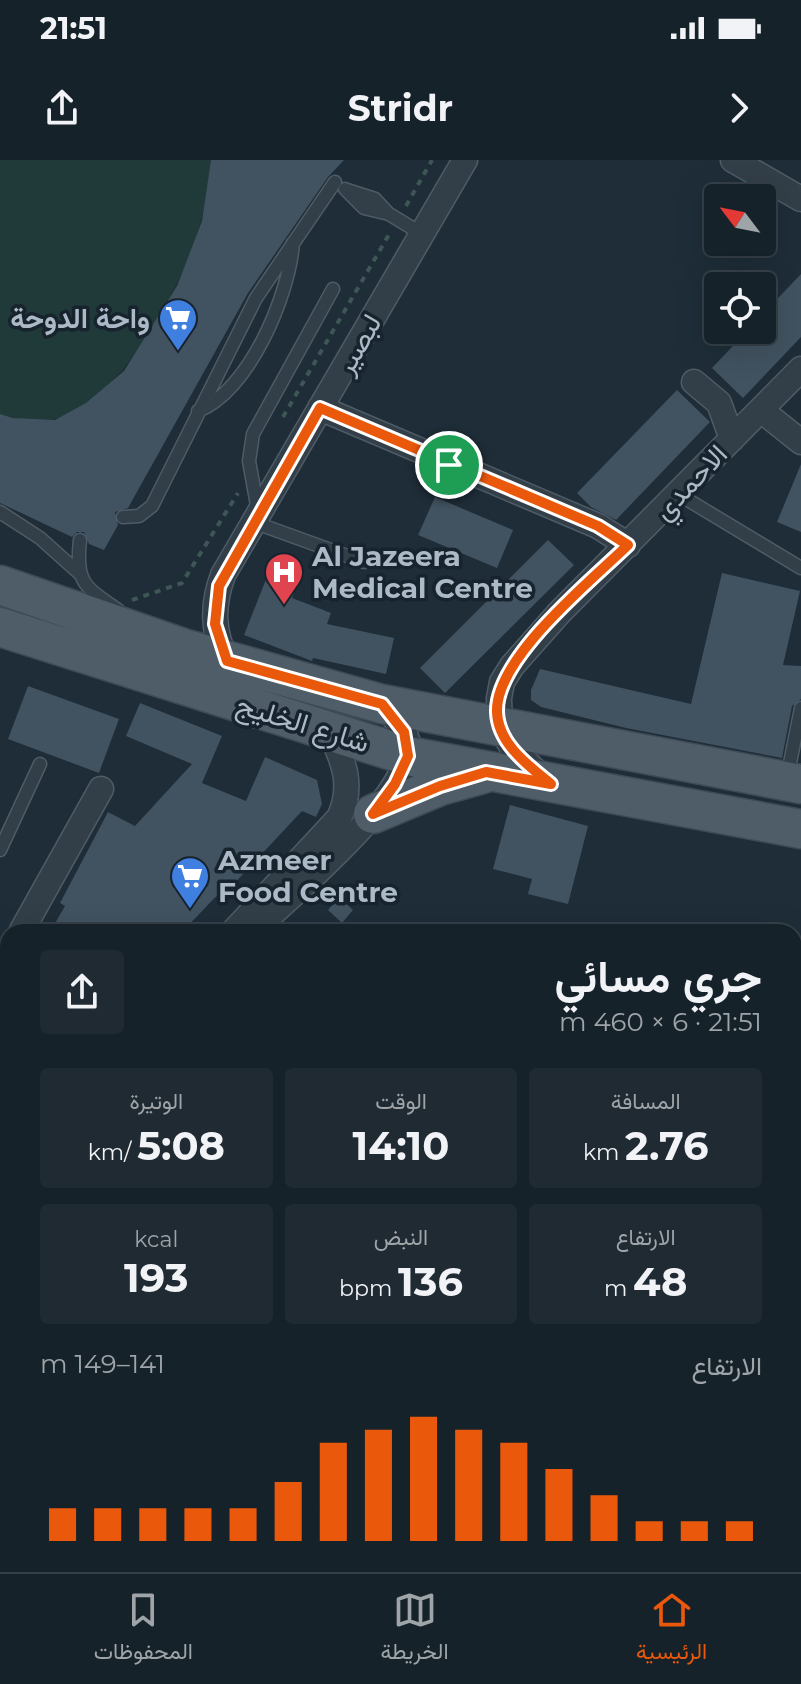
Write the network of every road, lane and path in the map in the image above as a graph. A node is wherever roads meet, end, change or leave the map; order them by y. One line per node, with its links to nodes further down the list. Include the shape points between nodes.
1 (465, 160): 4 (street, لبصير)
2 (733, 160): 3 (street)
3 (801, 199)
4 (422, 234): 5 (lane, via 389,214 364,208 333,182); 10 (street, لبصير)
5 (293, 239): 12 (lane); 12 (lane, via 286,283 270,324 227,393)
6 (333, 289): 18 (lane, via 253,434 249,461)
7 (801, 369): 11 (street, الاحمدي)
8 (694, 382): 9 (street)
9 (719, 403): 11 (street); 13 (street)
10 (320, 408): 18 (street, لبصير); 20 (street, via 598,526)
11 (761, 410): 13 (street, الاحمدي); 14 (street)
12 (198, 411): 17 (lane, via 152,506 139,516)
13 (732, 439): 15 (street, الاحمدي)
14 (801, 442)
15 (678, 494): 20 (street, الاحمدي); 22 (lane)
16 (0, 512): 23 (lane)
17 (123, 517)
18 (256, 518): 21 (lane); 27 (street, لبصير, via 223,575 216,598 217,637)
19 (80, 540): 23 (lane)
20 (628, 545): 30 (street, الاحمدي, via 512,666 502,682)
21 (364, 562)
22 (801, 568)
23 (79, 573): 26 (lane, via 87,588 122,612)
24 (0, 585): 26 (main road, شارع الخليج)
25 (0, 627): 31 (main road, شارع الخليج)
26 (142, 635): 27 (main road, شارع الخليج)
27 (227, 661): 28 (main road, شارع الخليج)
28 (382, 704): 30 (main road, شارع الخليج); 32 (street, via 404,732)
29 (801, 708): 35 (lane)
30 (500, 727): 35 (main road, شارع الخليج); 36 (street, via 515,752)
31 (330, 732): 32 (main road, شارع الخليج); 42 (street, via 347,776 339,818)
32 (408, 756): 34 (main road, شارع الخليج); 38 (street)
33 (40, 764): 40 (lane)
34 (486, 772): 36 (main road, شارع الخليج); 38 (main road)
35 (794, 783)
36 (551, 784): 39 (main road, شارع الخليج)
37 (101, 789): 41 (street)
38 (373, 814): 43 (street)
39 (801, 829)
40 (0, 850)
41 (25, 924)
42 (240, 924)
43 (260, 924)

